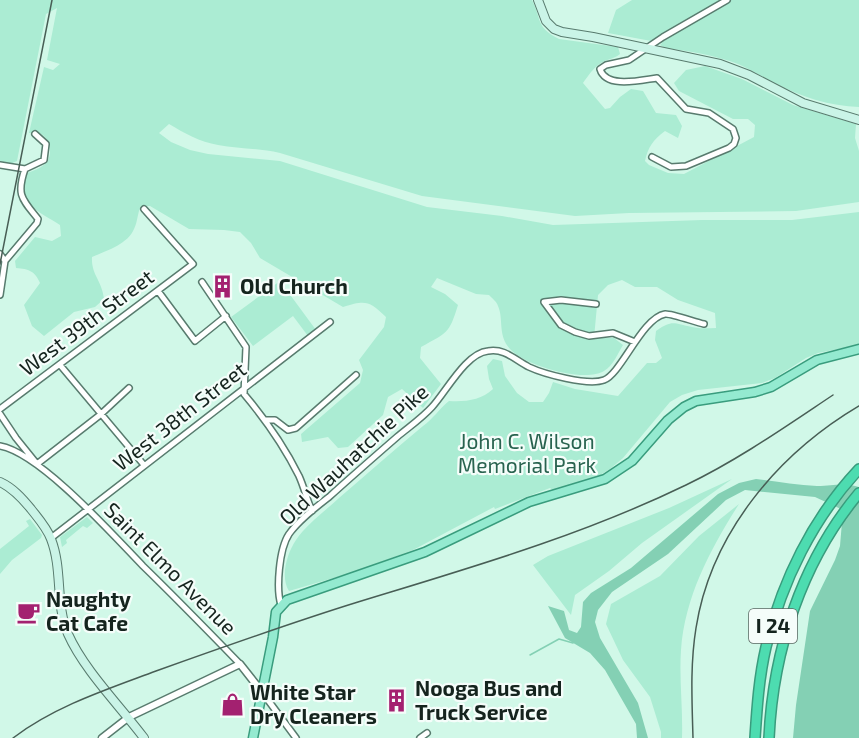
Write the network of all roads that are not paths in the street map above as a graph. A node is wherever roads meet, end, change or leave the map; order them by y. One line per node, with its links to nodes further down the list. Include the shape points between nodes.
1 (538, 0): 3 (main road, via 546,21 554,29)
2 (727, 0): 3 (street)
3 (648, 49): 4 (main road, via 726,66 803,103); 6 (street, via 629,60 606,65 600,69 601,74 609,80 657,78 686,108 709,113 733,129 736,138 729,148 686,166 671,167)
4 (859, 120)
5 (35, 134): 8 (street, via 46,144 44,159)
6 (652, 157)
7 (0, 165): 8 (street)
8 (25, 169): 11 (street, via 20,193 38,223)
9 (144, 209): 13 (street, West 39th Street, via 193,264)
10 (0, 254): 11 (street)
11 (5, 261): 14 (street)
12 (202, 282): 16 (street)
13 (158, 291): 16 (street, via 195,341); 21 (street, West 39th Street)
14 (0, 295)
15 (596, 304): 19 (street, via 544,302 561,325 575,332 589,336 613,333)
16 (225, 316): 24 (street, via 246,347)
17 (330, 322): 24 (street, West 38th Street)
18 (704, 324): 19 (street, Old Wauhatchie Pike, via 664,314)
19 (635, 342): 36 (street, Old Wauhatchie Pike, via 603,381 576,381 529,367 501,350 472,357 431,408)
20 (859, 349): 38 (main road, via 817,360 771,387 696,401 668,420 632,461 605,479 529,502 425,552)
21 (60, 365): 25 (street, West 39th Street); 27 (street)
22 (356, 375): 28 (street, via 296,428 288,430 275,420)
23 (129, 388): 27 (street)
24 (244, 388): 28 (street, via 243,394); 31 (street, West 38th Street)
25 (0, 409)
26 (0, 414): 30 (street)
27 (100, 416): 30 (street); 31 (street)
28 (265, 420): 36 (street, via 300,478)
29 (0, 446): 30 (street, Saint Elmo Avenue)
30 (37, 464): 35 (street, Saint Elmo Avenue)
31 (144, 465): 35 (street, West 38th Street)
32 (859, 469): 48 (highway, I 24, via 818,522 795,563 766,647)
33 (0, 482): 37 (main road, via 23,499)
34 (859, 493): 49 (highway, I 24, via 835,525 797,598 784,638)
35 (88, 509): 37 (street, West 38th Street); 39 (street, Saint Elmo Avenue)
36 (312, 511): 38 (street, Old Wauhatchie Pike, via 284,546)
37 (51, 538): 41 (main road, via 58,568 61,614 68,633 79,655)
38 (281, 605): 40 (main road, via 274,619)
39 (240, 664): 40 (street, Saint Elmo Avenue); 41 (street)
40 (262, 692): 45 (main road); 46 (street, Saint Elmo Avenue)
41 (129, 717): 43 (street); 44 (main road)
42 (427, 733): 47 (street)
43 (102, 738)
44 (144, 738)
45 (253, 738)
46 (296, 738)
47 (420, 738)
48 (755, 738)
49 (769, 738)

